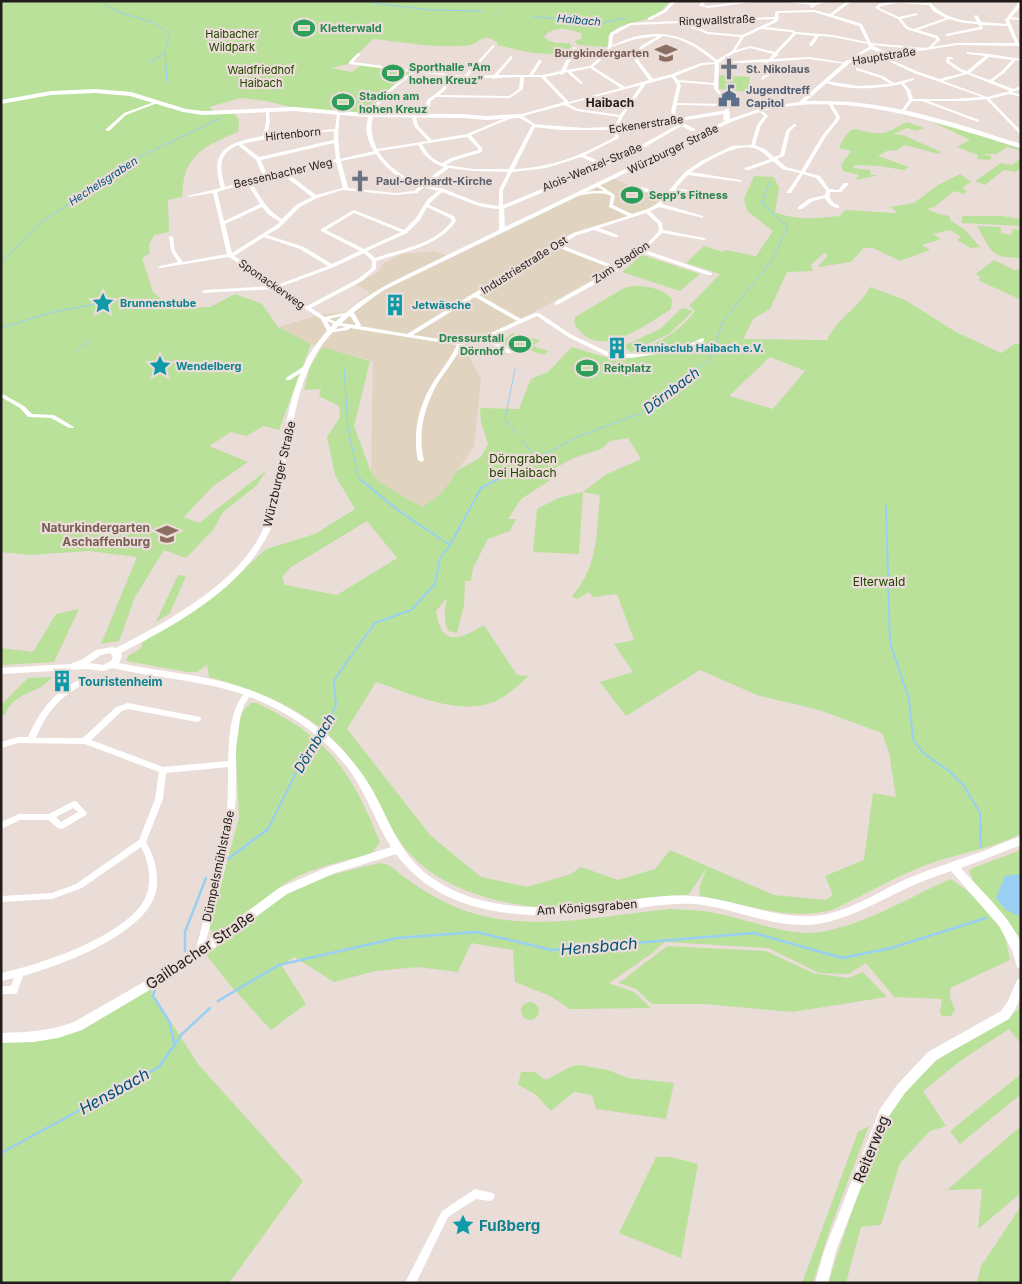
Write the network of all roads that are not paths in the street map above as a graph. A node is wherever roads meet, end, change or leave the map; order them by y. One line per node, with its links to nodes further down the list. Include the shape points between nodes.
1 (674, 1): 20 (street)
2 (705, 1): 3 (street, via 702,6)
3 (757, 1)
4 (781, 1): 10 (street)
5 (826, 1): 10 (street)
6 (850, 1): 13 (street)
7 (897, 2): 8 (street); 16 (street, via 877,8)
8 (928, 3): 17 (street)
9 (1021, 3): 18 (street)
10 (815, 4): 11 (street)
11 (808, 11): 13 (street); 15 (street, via 777,12)
12 (916, 14): 16 (street)
13 (831, 15): 34 (street, via 861,25)
14 (976, 16): 22 (street)
15 (778, 18): 21 (street, Ringwallstraße); 24 (street)
16 (899, 18): 25 (street, via 904,26)
17 (949, 18): 22 (street); 25 (street)
18 (1008, 18): 19 (street); 23 (street)
19 (1021, 19)
20 (656, 20): 21 (street, Ringwallstraße); 33 (street, Ringwallstraße, via 624,26 610,37)
21 (685, 21): 30 (street, via 697,30)
22 (978, 23): 23 (street); 29 (street, via 982,28)
23 (1008, 25): 35 (street)
24 (758, 28): 26 (street); 30 (street)
25 (915, 30): 37 (street, via 937,37 938,40)
26 (795, 33): 27 (street); 41 (street)
27 (818, 34): 31 (street); 34 (street)
28 (663, 35): 33 (street, via 633,38); 53 (street, via 691,41); 71 (street, via 642,47 636,55)
29 (948, 35)
30 (743, 36): 38 (street)
31 (811, 45)
32 (492, 46): 64 (street)
33 (610, 46): 55 (street, Ringwallstraße, via 605,57)
34 (871, 46): 37 (street); 42 (street); 52 (street, via 853,58)
35 (1019, 46): 37 (street, Hauptstraße, via 958,44)
36 (574, 48): 60 (street)
37 (929, 48): 42 (street, Hauptstraße)
38 (733, 52): 41 (street, via 752,47); 53 (street)
39 (968, 53): 43 (street)
40 (359, 54): 57 (street, Ringwallstraße, via 350,64)
41 (777, 54): 47 (street)
42 (889, 55): 44 (street, Hauptstraße)
43 (989, 55): 48 (street); 59 (street)
44 (882, 56): 52 (street, Hauptstraße); 70 (street)
45 (511, 58): 66 (street)
46 (952, 58): 59 (street, via 948,58 949,63)
47 (771, 59): 49 (street, Hauptstraße); 54 (street, Hauptstraße, via 809,58)
48 (1014, 59): 50 (street); 74 (street)
49 (763, 60): 53 (street, Hauptstraße); 68 (street, via 776,73)
50 (1021, 60)
51 (540, 61): 65 (street)
52 (854, 61): 54 (street, Hauptstraße)
53 (716, 62): 62 (street); 78 (street)
54 (846, 63): 73 (street)
55 (591, 67): 58 (street, Ringwallstraße); 81 (street)
56 (858, 69): 79 (street)
57 (416, 70): 61 (street, Ringwallstraße); 103 (street, via 382,100)
58 (570, 73): 60 (street, Ringwallstraße); 75 (street)
59 (967, 73): 70 (street); 74 (street)
60 (562, 74): 63 (street, Ringwallstraße)
61 (453, 75): 64 (street, Ringwallstraße); 84 (street, via 443,90)
62 (673, 75): 71 (street); 72 (street)
63 (542, 76): 65 (street, Ringwallstraße); 91 (street)
64 (465, 77): 66 (street, Ringwallstraße)
65 (530, 77): 67 (street, Ringwallstraße)
66 (494, 78): 67 (street, Ringwallstraße)
67 (522, 78): 84 (street, via 521,89 510,97)
68 (763, 79)
69 (913, 79): 77 (street)
70 (939, 80): 86 (street)
71 (652, 81): 76 (street)
72 (678, 81): 78 (street); 93 (street)
73 (826, 82): 79 (street, via 857,88); 83 (street)
74 (990, 82): 82 (street)
75 (581, 83)
76 (644, 83): 81 (street); 107 (street)
77 (902, 83): 79 (street); 87 (street)
78 (716, 84): 95 (street, via 717,92)
79 (893, 84)
80 (1021, 87): 82 (street)
81 (624, 88): 91 (street)
82 (1012, 92): 85 (street); 86 (street)
83 (812, 94): 94 (street); 96 (street, via 791,86)
84 (434, 96): 105 (street, via 429,100)
85 (1021, 96)
86 (987, 98): 88 (street); 118 (street)
87 (910, 100): 88 (street); 99 (street)
88 (922, 100): 110 (street)
89 (1, 102): 90 (street, via 32,95 83,91 117,92)
90 (158, 102): 101 (street, via 185,111); 114 (street, via 125,114)
91 (565, 103): 106 (street); 107 (street, via 577,110)
92 (830, 103): 94 (street, Würzburger Straße); 99 (street, Würzburger Straße); 141 (street, via 837,121 825,133)
93 (674, 104): 95 (street); 111 (street, via 673,112)
94 (800, 104): 96 (street, Würzburger Straße)
95 (730, 105): 100 (street)
96 (769, 108): 98 (street, Würzburger Straße)
97 (268, 110): 101 (street); 102 (street); 120 (street)
98 (760, 110): 109 (street, Würzburger Straße); 126 (street, via 766,116 759,125)
99 (903, 111): 127 (street, Würzburger Straße)
100 (727, 112): 109 (street); 111 (street, Eckenerstraße)
101 (210, 113)
102 (339, 114): 103 (street); 115 (street)
103 (371, 115): 104 (street); 129 (street, via 368,127 370,140)
104 (414, 116): 105 (street); 122 (street, via 416,126)
105 (425, 116): 108 (street)
106 (519, 116): 108 (street); 112 (street)
107 (621, 116): 116 (street)
108 (508, 118): 119 (street, Bessenbacher Weg)
109 (729, 121): 147 (street, Würzburger Straße)
110 (978, 121)
111 (680, 122): 116 (street, Eckenerstraße); 117 (street); 134 (street, Alois-Wenzel-Straße, via 654,140)
112 (534, 125): 116 (street, Eckenerstraße); 138 (street)
113 (795, 125): 132 (street, via 788,131 783,153)
114 (107, 130)
115 (336, 130): 120 (street, Hirtenborn); 121 (street)
116 (615, 130): 130 (street, via 617,137)
117 (693, 130)
118 (1021, 134)
119 (468, 135): 122 (street, Bessenbacher Weg); 135 (street, via 480,151)
120 (265, 136): 124 (street, Hirtenborn)
121 (335, 141): 131 (street); 133 (street)
122 (431, 142): 125 (street, Bessenbacher Weg)
123 (733, 142): 128 (street)
124 (239, 144): 131 (street); 149 (street, Hirtenborn, via 223,152 219,170)
125 (420, 144): 129 (street, Bessenbacher Weg); 135 (street, via 427,156)
126 (753, 146): 128 (street, Industriestraße Ost); 132 (street)
127 (1021, 146)
128 (730, 149): 139 (street, Industriestraße Ost)
129 (377, 151): 133 (street, Bessenbacher Weg); 146 (street, via 397,173)
130 (581, 154): 134 (street); 138 (street, via 546,167)
131 (258, 159): 142 (street)
132 (772, 159): 137 (street); 141 (street, via 784,168)
133 (337, 160): 140 (street, Bessenbacher Weg); 152 (street)
134 (604, 164): 168 (street, Alois-Wenzel-Straße)
135 (442, 165): 136 (street)
136 (448, 166): 138 (street); 146 (street)
137 (747, 169)
138 (512, 170): 168 (street, via 501,190)
139 (688, 172): 143 (street); 151 (street, Industriestraße Ost)
140 (284, 173): 142 (street, Bessenbacher Weg); 161 (street)
141 (804, 173): 156 (street); 157 (street, via 818,177)
142 (266, 176): 144 (street, Bessenbacher Weg)
143 (740, 181)
144 (249, 182): 149 (street, Bessenbacher Weg); 164 (street)
145 (846, 184): 157 (street)
146 (423, 185): 152 (street, via 415,192 396,194); 153 (street)
147 (598, 185): 150 (street, Würzburger Straße); 158 (street)
148 (634, 186): 162 (street)
149 (223, 187): 154 (street, Bessenbacher Weg)
150 (592, 188): 155 (street); 159 (street, Würzburger Straße)
151 (673, 189): 162 (street, Industriestraße Ost); 163 (street)
152 (346, 190): 161 (street)
153 (442, 190): 165 (street); 168 (street, via 480,207)
154 (215, 192): 160 (street, Bessenbacher Weg); 175 (street, Sponackerweg)
155 (600, 192): 158 (street); 159 (street)
156 (789, 192)
157 (828, 193): 167 (street, via 829,202); 169 (street)
158 (609, 194): 171 (street, via 613,196 611,206)
159 (577, 195): 176 (street, Würzburger Straße)
160 (189, 196)
161 (315, 197): 174 (street, via 298,206)
162 (666, 198): 166 (street, Industriestraße Ost)
163 (726, 198)
164 (262, 205): 174 (street); 175 (street)
165 (426, 205): 180 (street); 189 (street, via 452,216 451,226 421,245)
166 (659, 205): 170 (street, Industriestraße Ost); 172 (street)
167 (837, 207)
168 (501, 208): 173 (street)
169 (800, 208)
170 (647, 211): 171 (street, Industriestraße Ost); 179 (street, Zum Stadion, via 660,224)
171 (632, 216): 177 (street, Industriestraße Ost)
172 (701, 217)
173 (502, 220): 176 (street); 178 (street)
174 (282, 221): 181 (street)
175 (223, 223): 188 (street, Sponackerweg)
176 (512, 226): 178 (street, Würzburger Straße)
177 (593, 228): 182 (street); 185 (street, Industriestraße Ost)
178 (502, 231): 200 (street, Würzburger Straße, via 382,289)
179 (661, 231): 184 (street); 187 (street, Zum Stadion)
180 (404, 232): 186 (street); 186 (street, via 354,211 323,230)
181 (265, 236): 188 (street); 191 (street, via 302,248)
182 (616, 236)
183 (171, 237): 190 (street, via 173,251)
184 (704, 239)
185 (556, 245): 193 (street); 197 (street, Industriestraße Ost)
186 (364, 251): 189 (street); 191 (street)
187 (642, 251): 193 (street, Zum Stadion); 194 (street)
188 (230, 255): 190 (street); 195 (street, Sponackerweg)
189 (374, 260): 199 (street, via 374,268 369,274)
190 (181, 263): 192 (street)
191 (332, 266): 195 (street)
192 (160, 267)
193 (615, 268): 198 (street, Zum Stadion)
194 (710, 274)
195 (276, 287): 196 (street); 199 (street, Sponackerweg)
196 (206, 292)
197 (475, 295): 202 (street); 206 (street, Industriestraße Ost)
198 (556, 303)
199 (307, 308): 201 (street, Sponackerweg)
200 (350, 312): 201 (street, Würzburger Straße); 203 (street, Würzburger Straße); 204 (street)
201 (322, 318): 203 (street, Sponackerweg); 205 (street)
202 (521, 321): 207 (street); 208 (street, via 537,314 570,336 607,354 631,356 687,347)
203 (339, 322): 204 (street); 205 (street, Würzburger Straße)
204 (359, 326): 205 (street); 206 (street)
205 (330, 332): 211 (street, Würzburger Straße)
206 (409, 336): 209 (street)
207 (486, 337): 209 (street); 210 (street)
208 (702, 340)
209 (460, 344): 215 (street, via 425,405 417,449)
210 (509, 352)
211 (306, 367): 212 (street); 216 (street, Würzburger Straße, via 271,518 260,544 224,584 126,646)
212 (288, 378)
213 (1, 395): 214 (street, via 22,406 30,416 52,416)
214 (71, 426)
215 (421, 460)
216 (117, 660): 217 (street, via 104,668); 217 (street, via 102,650); 220 (street, Am Königsgraben, via 223,684)
217 (94, 661): 218 (street, via 72,667)
218 (1, 671)
219 (81, 682): 222 (street, via 47,706)
220 (248, 693): 225 (street, Dümpelsmühlstraße, via 238,708); 231 (street, Am Königsgraben, via 308,724 342,754 364,784)
221 (197, 719): 223 (street, via 128,706 119,709)
222 (31, 740): 223 (street); 224 (street)
223 (85, 741): 226 (street)
224 (1, 745)
225 (232, 764): 226 (street); 234 (street, Dümpelsmühlstraße, via 232,810)
226 (163, 770): 230 (street, via 159,799)
227 (50, 817): 228 (street, via 19,816)
228 (1, 826)
229 (1021, 840): 232 (street, Am Königsgraben)
230 (142, 842): 233 (street, via 79,886 52,896); 236 (street, via 155,877 146,907 128,925 66,958)
231 (396, 850): 232 (street, Am Königsgraben, via 414,870 437,886 469,900 503,908 544,912 659,900 690,900 814,921 831,917); 234 (street, Gailbacher Straße, via 297,883)
232 (953, 866): 235 (street, via 1006,928)
233 (2, 897)
234 (199, 952): 240 (street, Gailbacher Straße, via 78,1026 34,1037)
235 (1021, 964)
236 (19, 975): 237 (street); 239 (street, via 14,990)
237 (1, 977)
238 (1021, 983): 243 (street, Reiterweg, via 1006,1015 932,1056 901,1089 884,1114)
239 (1, 990)
240 (1, 1038)
241 (490, 1196): 242 (street, via 475,1194 446,1214)
242 (410, 1283)
243 (821, 1283)

